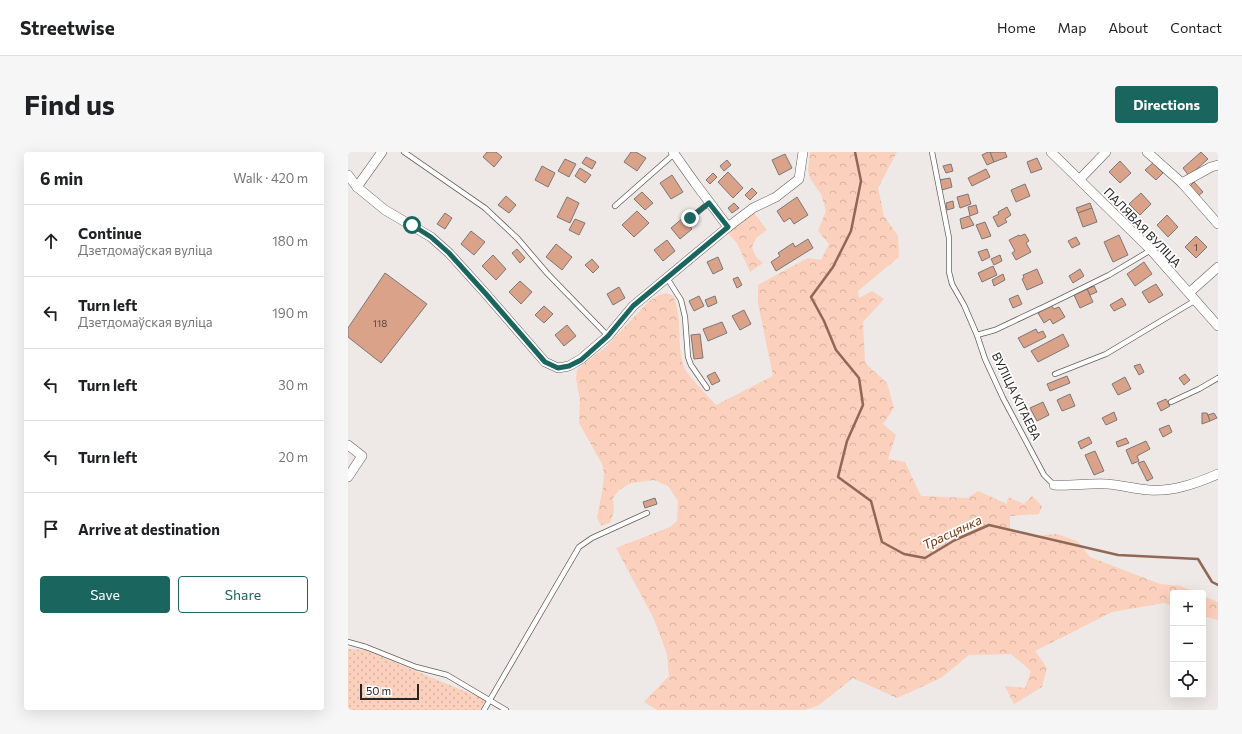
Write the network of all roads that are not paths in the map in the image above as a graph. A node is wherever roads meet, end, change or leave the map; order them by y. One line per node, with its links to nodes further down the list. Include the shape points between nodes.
1 (382, 152): 13 (street)
2 (404, 152): 26 (lane, via 485,208 518,239)
3 (803, 152): 18 (street, via 799,179 776,197 753,208)
4 (932, 152): 25 (lane, ВУЛІЦА КІТАЕВА, via 949,238 949,272 952,284)
5 (1051, 152): 11 (street, ПАЛЯВАЯ ВУЛІЦА)
6 (1106, 152): 11 (street)
7 (1147, 152): 12 (street)
8 (674, 153): 14 (street); 15 (lane)
9 (1218, 165): 12 (street)
10 (348, 175): 13 (street)
11 (1080, 179): 19 (street, ПАЛЯВАЯ ВУЛІЦА)
12 (1182, 183): 17 (street)
13 (357, 187): 26 (street, via 385,210 431,237 449,253 545,362 558,368 569,366 593,351)
14 (709, 203): 16 (lane); 18 (street)
15 (615, 206)
16 (690, 218)
17 (1218, 224)
18 (728, 227): 21 (street)
19 (1151, 250): 22 (street, ПАЛЯВАЯ ВУЛІЦА); 25 (lane, via 1109,275 1048,305 995,330)
20 (1218, 267): 22 (street)
21 (667, 278): 26 (street, via 633,306); 29 (lane, via 681,300 688,357)
22 (1190, 292): 23 (street)
23 (1196, 300): 24 (street); 27 (lane, via 1106,354)
24 (1218, 326)
25 (977, 334): 34 (lane, ВУЛІЦА КІТАЕВА, via 1003,398 1044,476)
26 (608, 336)
27 (1056, 374)
28 (1218, 378): 30 (lane)
29 (707, 388)
30 (1172, 402)
31 (348, 445): 33 (street, via 362,456)
32 (1218, 474): 34 (street, ВУЛІЦА КІТАЕВА, via 1200,482 1158,490 1107,484)
33 (348, 477)
34 (1054, 485)
35 (647, 513): 37 (lane, via 592,538 579,547)
36 (348, 642): 37 (lane, via 416,667 447,675)
37 (490, 700): 38 (lane); 39 (lane)
38 (484, 710)
39 (506, 710)

